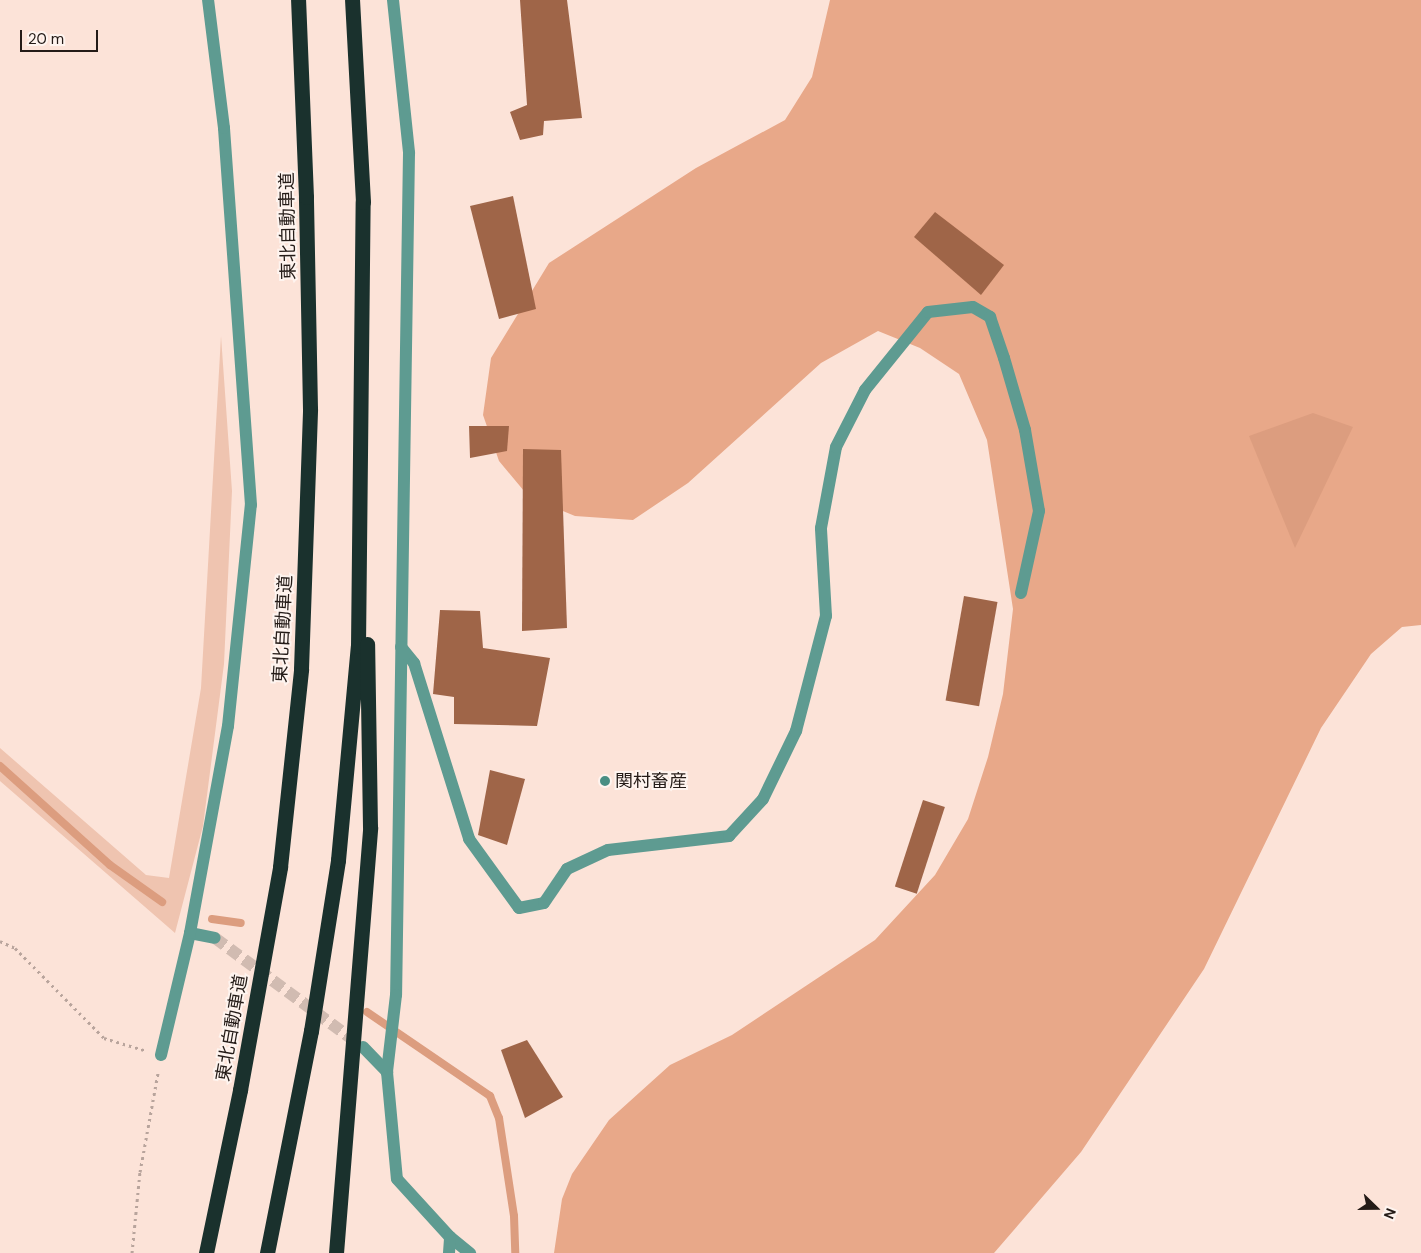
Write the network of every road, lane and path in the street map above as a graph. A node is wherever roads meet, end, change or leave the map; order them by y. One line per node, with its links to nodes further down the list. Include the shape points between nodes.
1 (208, 0): 8 (street, via 224,128 251,505 228,726)
2 (298, 0): 16 (highway, 東北自動車道, via 306,187 310,410 302,669 280,867 240,1090)
3 (352, 0): 5 (highway, via 363,202)
4 (393, 0): 7 (street, via 409,153)
5 (363, 417): 17 (highway, via 358,646 338,860 311,1031); 18 (highway, via 370,827)
6 (1021, 593): 7 (street, via 1039,511 1025,430 1004,358 990,317 973,307 928,312 866,390 836,447 821,528 826,616 796,731 764,799 729,836 608,850 567,869 544,903 519,908 469,839 414,663)
7 (401, 648): 13 (street, via 394,1010)
8 (190, 933): 9 (street); 12 (street)
9 (215, 938)
10 (0, 941): 12 (path, via 15,948 104,1038)
11 (363, 1047): 13 (street)
12 (161, 1055): 15 (path, via 140,1172)
13 (387, 1072): 14 (street, via 397,1179)
14 (450, 1236): 19 (street); 20 (street)
15 (132, 1253)
16 (206, 1253)
17 (267, 1253)
18 (336, 1253)
19 (449, 1253)
20 (470, 1253)

